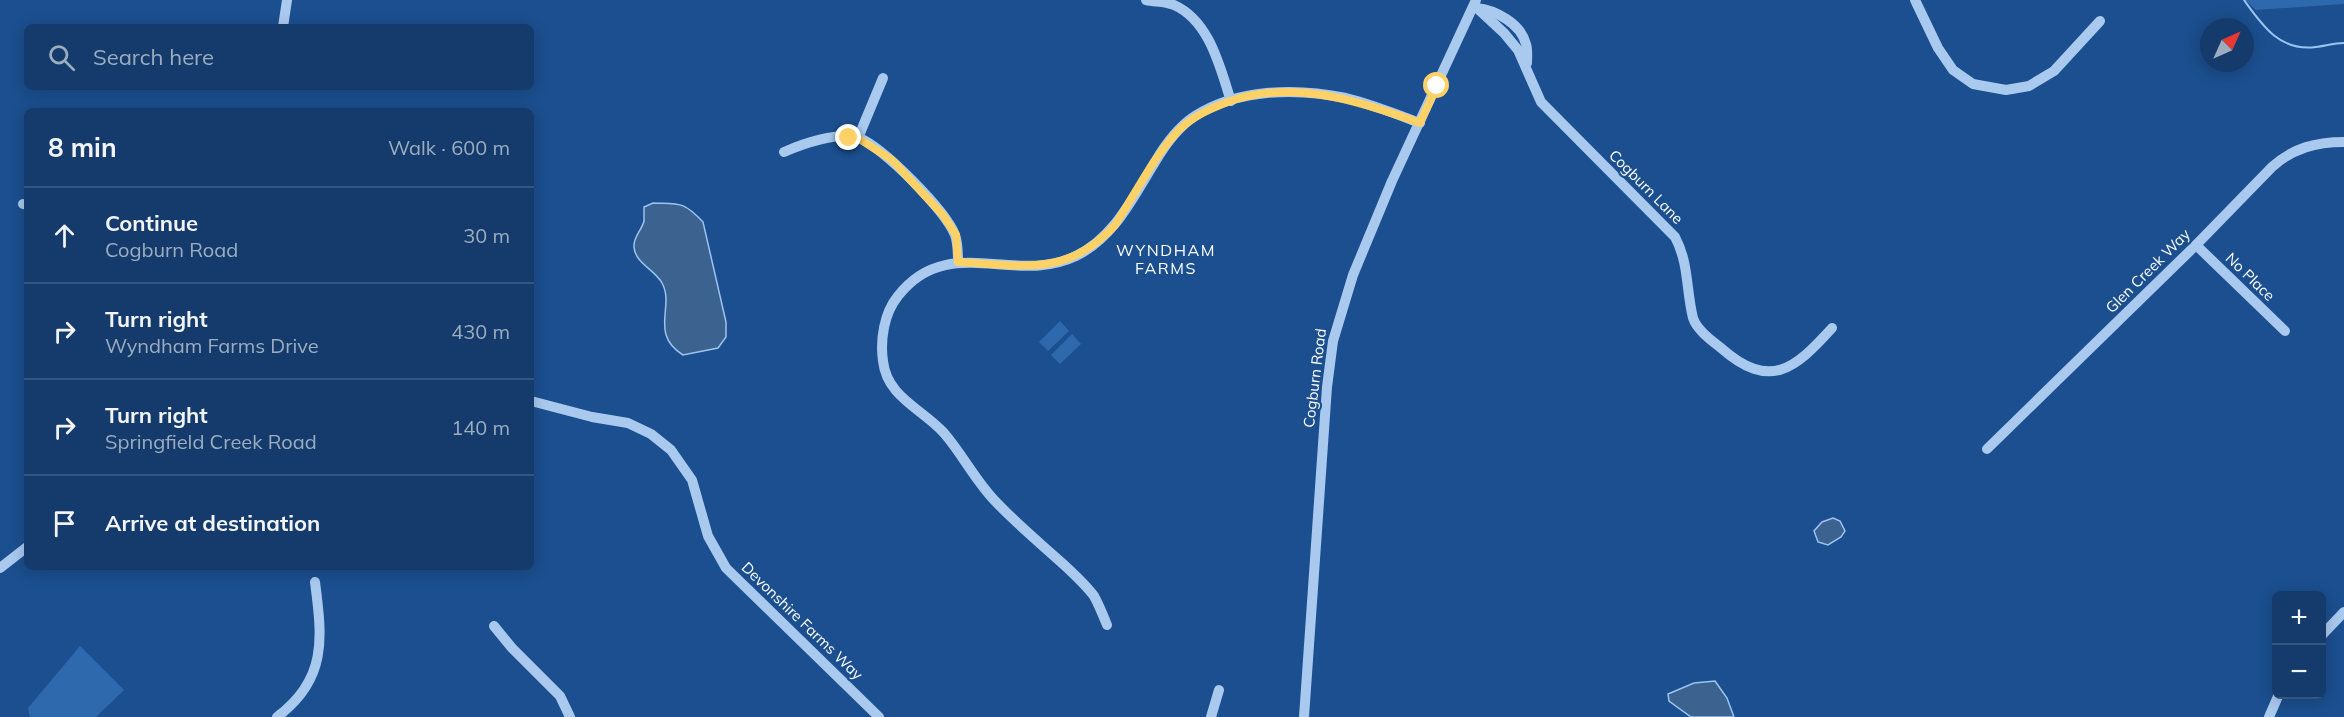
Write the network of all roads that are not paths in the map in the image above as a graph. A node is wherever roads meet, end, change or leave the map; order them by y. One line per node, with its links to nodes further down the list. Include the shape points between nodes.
1 (287, 0): 6 (street)
2 (1146, 0): 8 (street, via 1173,5 1194,19 1214,51)
3 (1914, 0): 5 (street, via 1953,70 1973,84 2006,90 2029,86 2054,71)
4 (1475, 5): 9 (street, Cogburn Road); 15 (street, Cogburn Lane, via 1500,14 1519,32 1527,46 1527,67 1541,102 1675,237 1687,271 1694,320 1701,331 1738,363 1755,370 1778,371 1811,351)
5 (2100, 21)
6 (283, 24)
7 (883, 78): 10 (street)
8 (1231, 101): 9 (street, via 1266,93 1316,94 1371,105); 14 (street, via 1196,116 1177,132 1115,225 1087,250 1064,261 1040,266)
9 (1420, 123): 32 (street, Cogburn Road, via 1353,275 1333,341)
10 (858, 138): 12 (street, via 827,138); 14 (street, via 892,160 943,215 956,235)
11 (2344, 142): 13 (street, Glen Creek Way, via 2314,144 2285,155)
12 (784, 152)
13 (2196, 245): 16 (street, No Place); 18 (street, Glen Creek Way)
14 (958, 262): 23 (street, via 922,274 895,300 885,323 882,348 890,384 944,434 996,503 1081,581 1094,597)
15 (1832, 327)
16 (2284, 332)
17 (534, 402): 30 (street, Devonshire Farms Way, via 628,423 651,434 670,450 692,480 708,536 726,568)
18 (1987, 449)
19 (24, 549): 20 (street)
20 (0, 568)
21 (315, 582): 28 (street, via 321,630 319,658 300,693)
22 (2344, 612): 25 (street)
23 (1107, 625)
24 (494, 626): 29 (street, via 560,696)
25 (2326, 631)
26 (1220, 690): 31 (street)
27 (2277, 699): 33 (street)
28 (277, 717)
29 (570, 717)
30 (879, 717)
31 (1211, 717)
32 (1304, 717)
33 (2269, 717)

